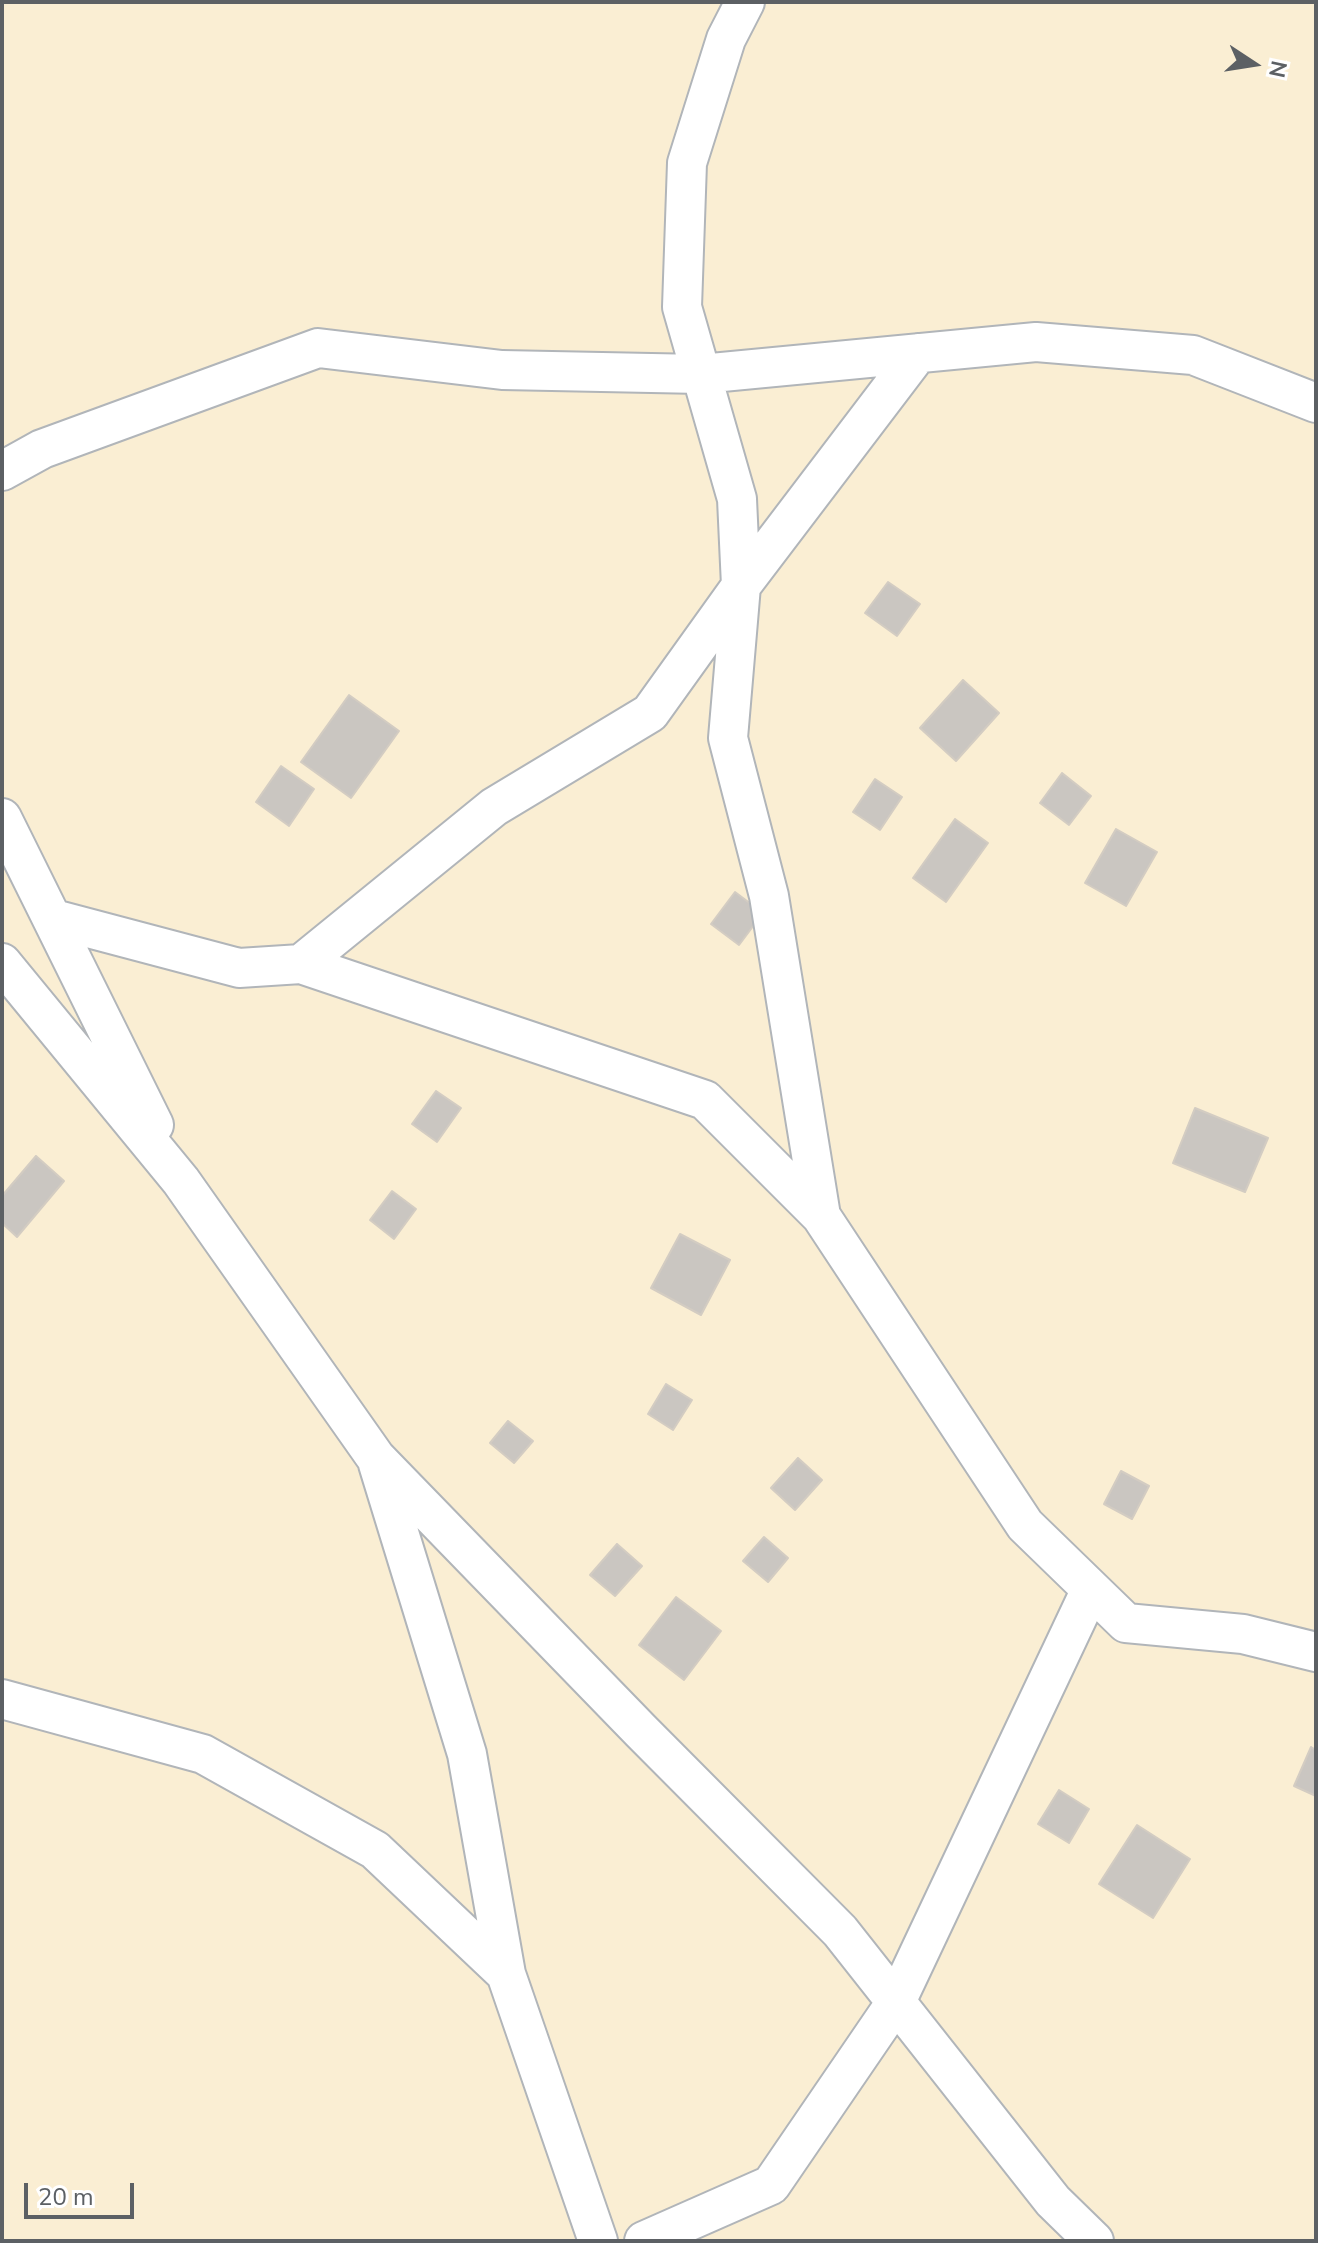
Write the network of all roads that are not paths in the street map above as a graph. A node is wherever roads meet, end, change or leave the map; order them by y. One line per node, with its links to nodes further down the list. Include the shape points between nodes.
1 (745, 2): 3 (street, via 726,39 687,163 682,307)
2 (918, 353): 3 (street); 4 (street, via 1036,342 1193,355); 6 (street)
3 (701, 374): 5 (street, via 502,370 318,348 42,449); 6 (street, via 737,499)
4 (1316, 403)
5 (2, 471)
6 (741, 586): 10 (street, via 650,713 494,807); 12 (street, via 728,738 769,896)
7 (2, 818): 8 (street)
8 (54, 919): 10 (street, via 239,968); 11 (street)
9 (2, 963): 11 (street)
10 (301, 964): 12 (street, via 705,1100)
11 (181, 1181): 13 (street)
12 (821, 1216): 14 (street, via 1025,1525)
13 (376, 1458): 17 (street, via 467,1754); 18 (street, via 840,1931)
14 (1091, 1589): 15 (street, via 1126,1623 1243,1634); 18 (street)
15 (1316, 1652)
16 (2, 1699): 17 (street, via 203,1754 375,1850)
17 (506, 1974): 20 (street)
18 (896, 2002): 19 (street); 21 (street, via 771,2185)
19 (1053, 2201): 22 (street); 23 (street)
20 (598, 2241)
21 (644, 2241)
22 (1067, 2241)
23 (1094, 2241)

